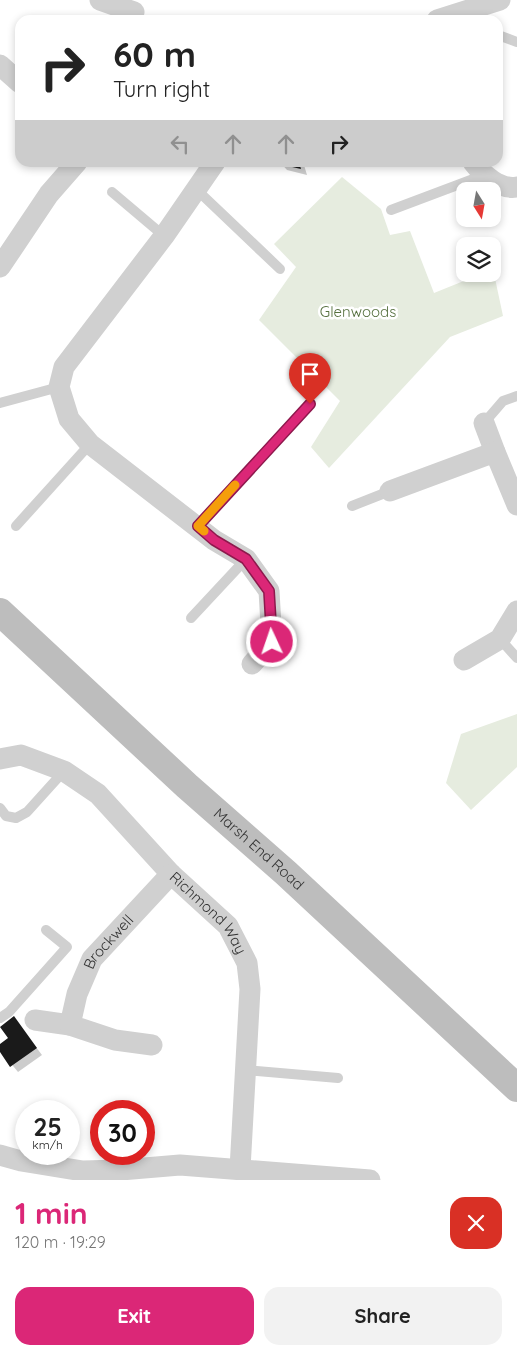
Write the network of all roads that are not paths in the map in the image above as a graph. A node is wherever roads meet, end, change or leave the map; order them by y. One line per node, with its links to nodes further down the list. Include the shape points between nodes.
1 (100, 0): 3 (street)
2 (500, 0): 4 (street)
3 (135, 11)
4 (453, 15)
5 (503, 37): 6 (lane)
6 (517, 42)
7 (0, 65): 8 (street)
8 (15, 78)
9 (73, 167): 17 (street, via 49,194)
10 (212, 167): 13 (street)
11 (479, 169): 12 (street, via 509,188); 15 (lane)
12 (517, 187)
13 (197, 190): 16 (street); 18 (lane)
14 (112, 192): 16 (lane)
15 (391, 210)
16 (164, 236): 19 (street, via 64,367)
17 (0, 267)
18 (280, 269)
19 (60, 387): 21 (lane); 24 (street, via 69,419)
20 (517, 396): 23 (lane, via 503,401)
21 (0, 403)
22 (310, 404): 30 (lane)
23 (484, 423): 25 (street)
24 (90, 444): 29 (lane); 30 (street)
25 (495, 452): 26 (street); 28 (street)
26 (390, 491): 27 (lane)
27 (352, 506)
28 (517, 506)
29 (16, 526)
30 (198, 526): 31 (street)
31 (246, 559): 34 (lane); 38 (street, via 269,591 272,642)
32 (517, 610): 35 (street)
33 (0, 612): 50 (street, Marsh End Road)
34 (191, 618)
35 (500, 639): 36 (lane); 37 (street)
36 (517, 658)
37 (464, 660)
38 (252, 664)
39 (0, 758): 40 (street, Richmond Way, via 22,756)
40 (64, 771): 41 (lane, via 27,812 16,818 6,816); 42 (street, Richmond Way, via 98,794)
41 (0, 808)
42 (171, 874): 46 (street, Brockwell, via 92,959 76,994); 48 (street, Richmond Way, via 228,926 247,963 250,989)
43 (46, 930): 44 (lane, via 67,947)
44 (0, 1018)
45 (35, 1020): 46 (street)
46 (70, 1025): 47 (street, via 114,1040)
47 (152, 1045)
48 (246, 1070): 49 (lane); 52 (street, Richmond Way)
49 (338, 1078)
50 (517, 1088)
51 (0, 1155): 52 (street, via 83,1170 180,1165)
52 (240, 1169): 53 (street)
53 (314, 1178): 54 (street)
54 (370, 1180)

